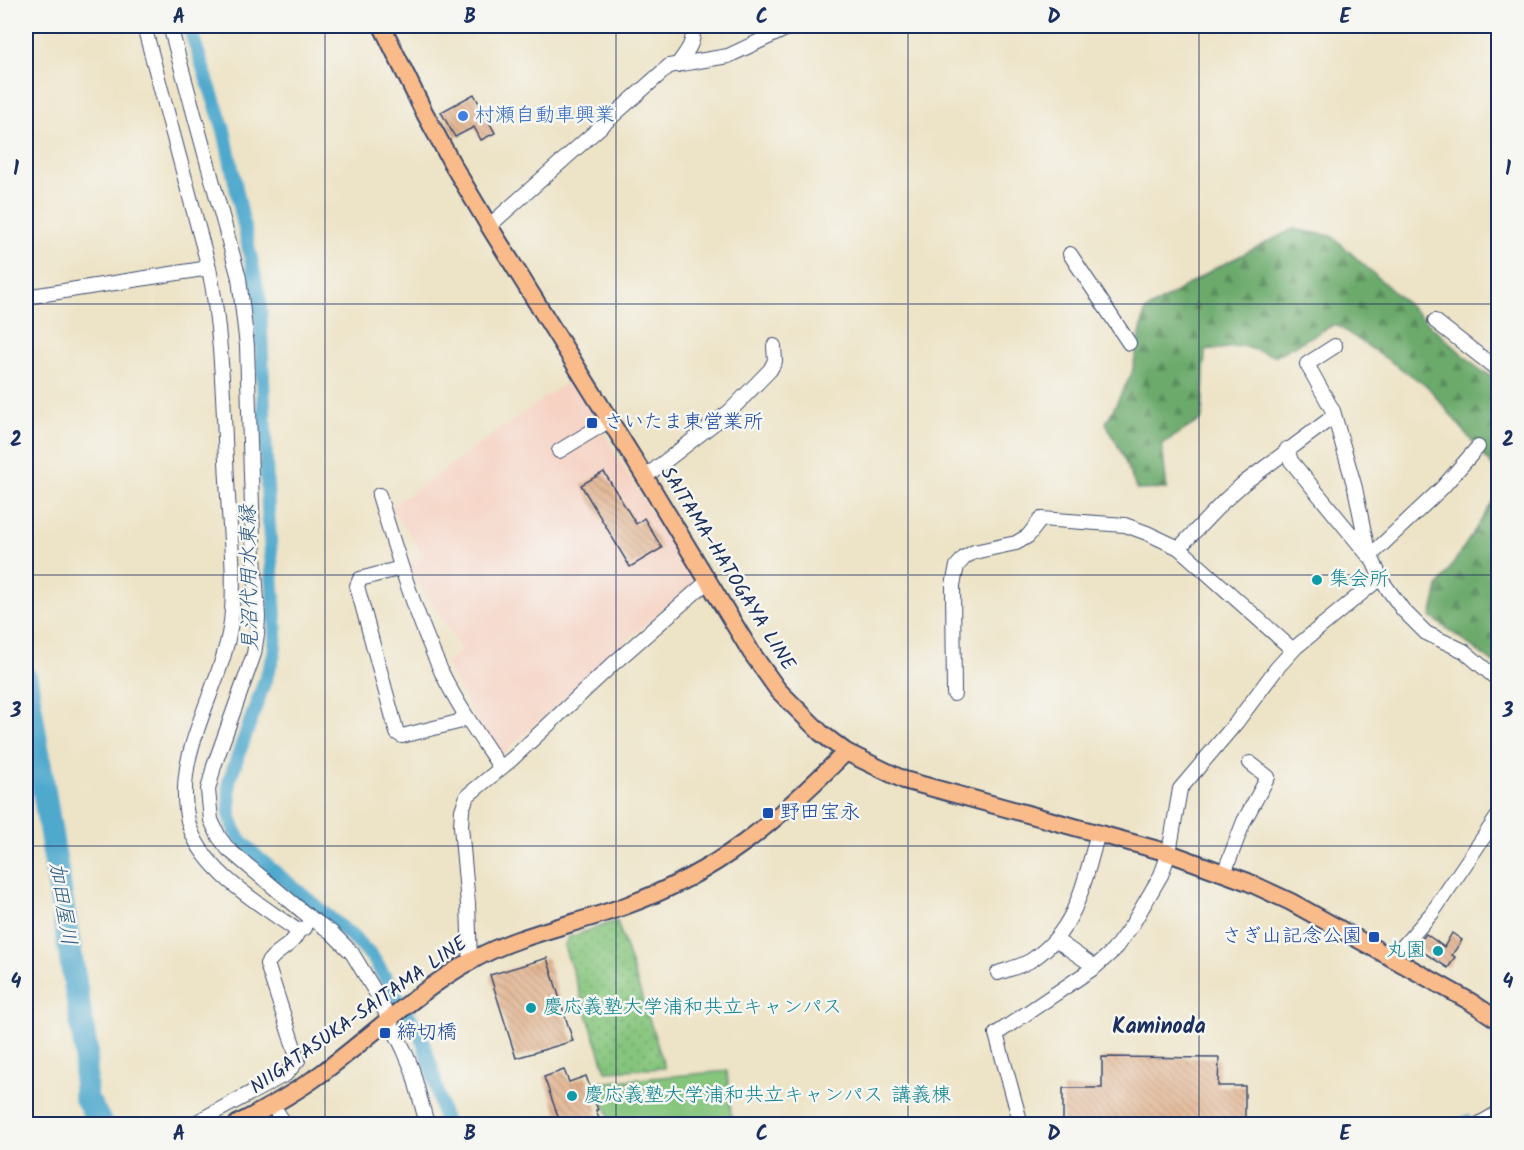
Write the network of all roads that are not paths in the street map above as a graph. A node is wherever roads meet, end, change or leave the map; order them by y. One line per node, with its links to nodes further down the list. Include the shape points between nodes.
1 (144, 26): 9 (street)
2 (170, 26): 39 (street, via 239,278 247,346 257,634 254,654 208,790 211,820 228,849)
3 (382, 26): 7 (main road, SAITAMA-HATOGAYA LINE, via 423,110)
4 (693, 26): 6 (street, via 689,48)
5 (792, 26): 6 (street, via 728,56)
6 (676, 65): 7 (street, via 655,78)
7 (489, 226): 17 (main road, SAITAMA-HATOGAYA LINE)
8 (1070, 254): 12 (street)
9 (209, 268): 10 (street); 40 (street, via 221,369 232,612 223,660 190,751 186,801 198,845 216,869)
10 (26, 297)
11 (1435, 321): 15 (street)
12 (1129, 343)
13 (774, 346): 21 (street, via 775,361 770,370 730,411)
14 (1335, 346): 16 (street, via 1307,364)
15 (1498, 370)
16 (1334, 416): 19 (street); 24 (street)
17 (610, 420): 20 (street); 21 (main road, SAITAMA-HATOGAYA LINE)
18 (1478, 447): 24 (street)
19 (1287, 449): 23 (street, via 1224,501); 24 (street, via 1291,462)
20 (559, 451)
21 (645, 477): 27 (main road, SAITAMA-HATOGAYA LINE)
22 (379, 495): 25 (street)
23 (1179, 548): 28 (street); 30 (street, via 1125,525 1041,519 1028,536 1016,543 965,557 957,566 953,585)
24 (1372, 559): 26 (street)
25 (401, 568): 31 (street, via 442,672); 31 (street, via 360,579 357,586 397,733 402,736 458,722)
26 (1380, 578): 28 (street); 29 (street, via 1402,610 1426,633 1464,651)
27 (708, 582): 32 (main road, SAITAMA-HATOGAYA LINE, via 778,690); 34 (street)
28 (1293, 650): 37 (street, via 1180,789)
29 (1498, 680)
30 (954, 694)
31 (465, 715): 34 (street)
32 (846, 752): 36 (main road, SAITAMA-HATOGAYA LINE, via 904,780); 43 (main road, NIIGATASUKA-SAITAMA LINE, via 764,829 696,874 623,907 515,941)
33 (1250, 763): 38 (street, via 1268,777 1244,821)
34 (500, 767): 43 (street, via 468,796 462,810)
35 (1498, 816): 42 (street, via 1432,913)
36 (1098, 833): 37 (main road, SAITAMA-HATOGAYA LINE); 41 (street, via 1078,903)
37 (1169, 853): 38 (main road, SAITAMA-HATOGAYA LINE); 44 (street, via 1132,925)
38 (1224, 873): 42 (main road, SAITAMA-HATOGAYA LINE, via 1292,902)
39 (317, 924): 40 (street); 46 (street, via 352,953)
40 (298, 931): 50 (street, via 296,939 267,964 298,1060 286,1074)
41 (1056, 940): 44 (street); 45 (street, via 1031,961)
42 (1392, 959): 47 (main road, SAITAMA-HATOGAYA LINE)
43 (470, 961): 46 (main road, NIIGATASUKA-SAITAMA LINE)
44 (1095, 967): 54 (street, via 996,1034)
45 (998, 973)
46 (391, 1018): 48 (main road, NIIGATASUKA-SAITAMA LINE, via 323,1073); 53 (street, via 412,1069)
47 (1498, 1020)
48 (273, 1106): 51 (main road, NIIGATASUKA-SAITAMA LINE); 52 (street)
49 (1498, 1113): 55 (street)
50 (193, 1125)
51 (237, 1125)
52 (285, 1125)
53 (427, 1125)
54 (1021, 1125)
55 (1479, 1125)

